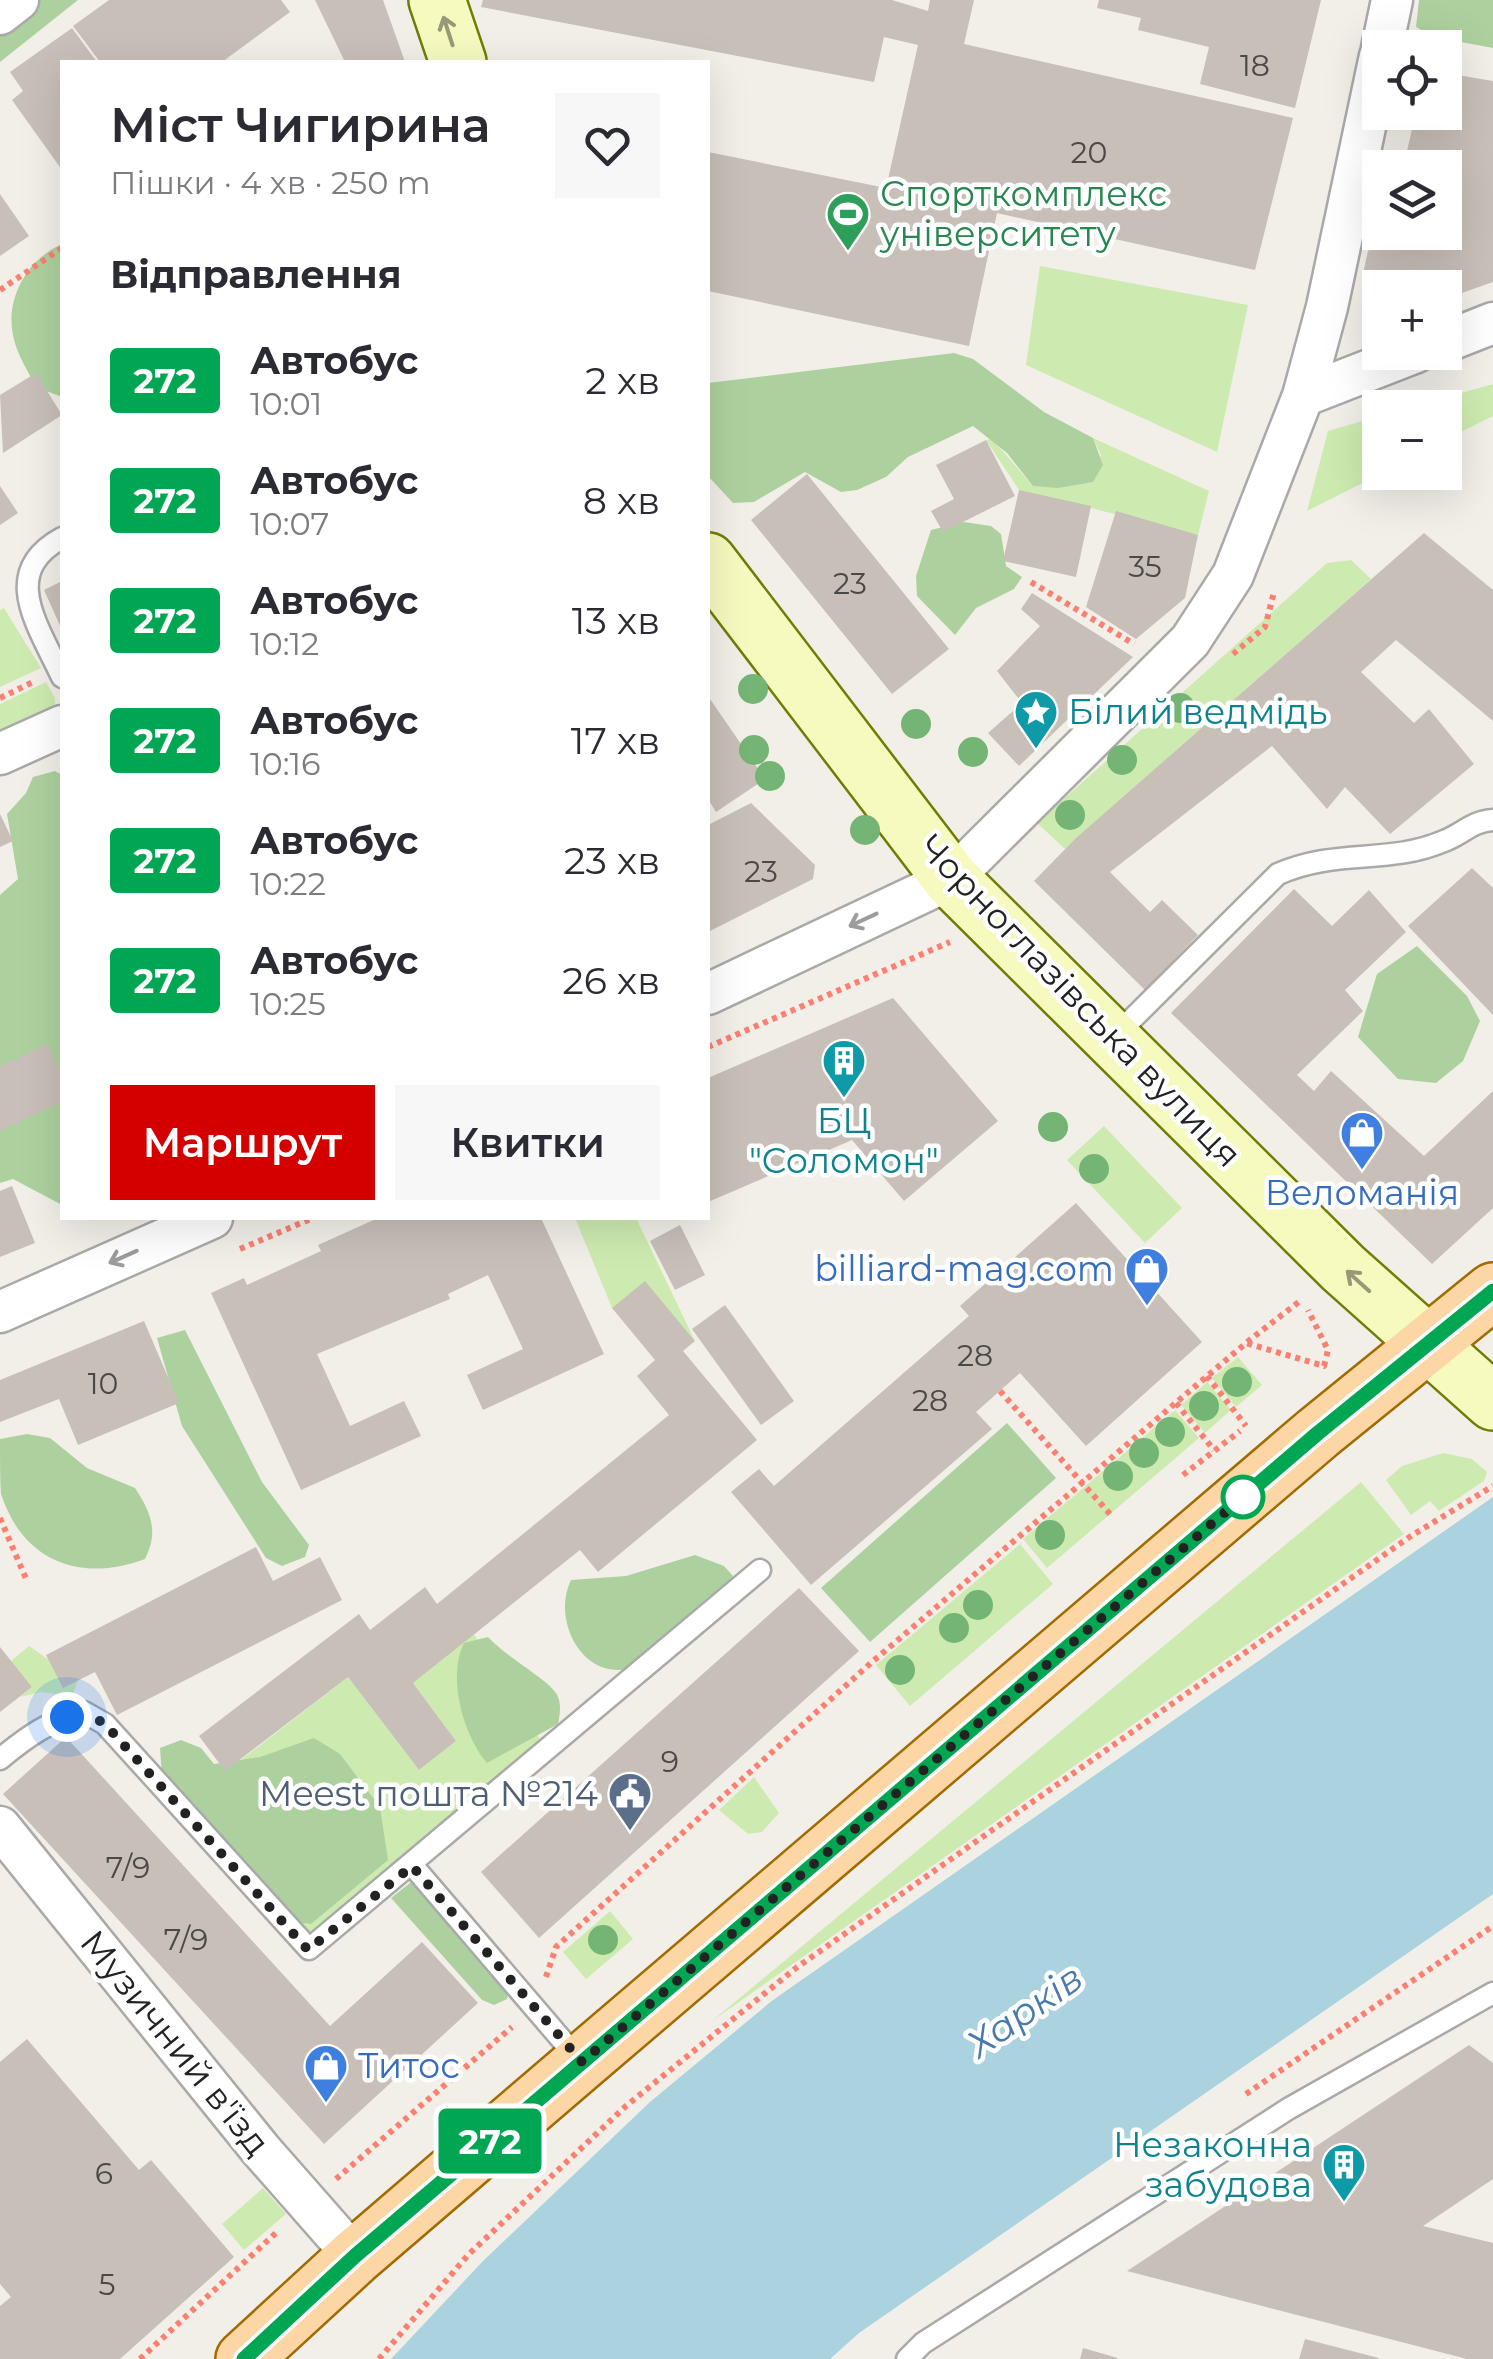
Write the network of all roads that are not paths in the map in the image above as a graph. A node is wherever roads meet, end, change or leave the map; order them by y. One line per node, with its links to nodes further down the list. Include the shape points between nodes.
1 (18, 0): 4 (street)
2 (437, 0): 6 (street, one-way to 2)
3 (1392, 0): 5 (street)
4 (0, 14)
5 (1386, 30)
6 (457, 60)
7 (1363, 130): 11 (street)
8 (1493, 323): 9 (street)
9 (1462, 335)
10 (1370, 370): 11 (street)
11 (1304, 396): 18 (street, via 1234,575 1190,641)
12 (60, 539): 14 (lane, via 36,550 20,570 21,595)
13 (710, 564): 18 (street, Чорноглазівська вулиця)
14 (60, 673)
15 (60, 727): 16 (street)
16 (0, 754)
17 (1493, 820): 20 (lane, via 1478,820 1446,841 1399,854 1311,859 1278,874)
18 (951, 879): 19 (street, one-way to 19); 20 (street, Чорноглазівська вулиця)
19 (710, 993)
20 (1111, 1039): 24 (street, Чорноглазівська вулиця, one-way to 20)
21 (207, 1220): 23 (street, one-way to 23)
22 (1493, 1291): 24 (main road)
23 (0, 1312)
24 (1430, 1346): 25 (street, Чорноглазівська вулиця); 31 (main road, via 1318,1433)
25 (1493, 1402)
26 (760, 1570): 29 (lane)
27 (0, 1759): 29 (lane, via 40,1726 84,1712 105,1724 308,1950)
28 (0, 1827): 32 (street, Музичний в'їзд)
29 (412, 1866): 31 (lane)
30 (1493, 1994): 34 (lane, via 1288,2108)
31 (582, 2062): 32 (main road)
32 (355, 2256): 33 (main road)
33 (244, 2359)
34 (907, 2359)

